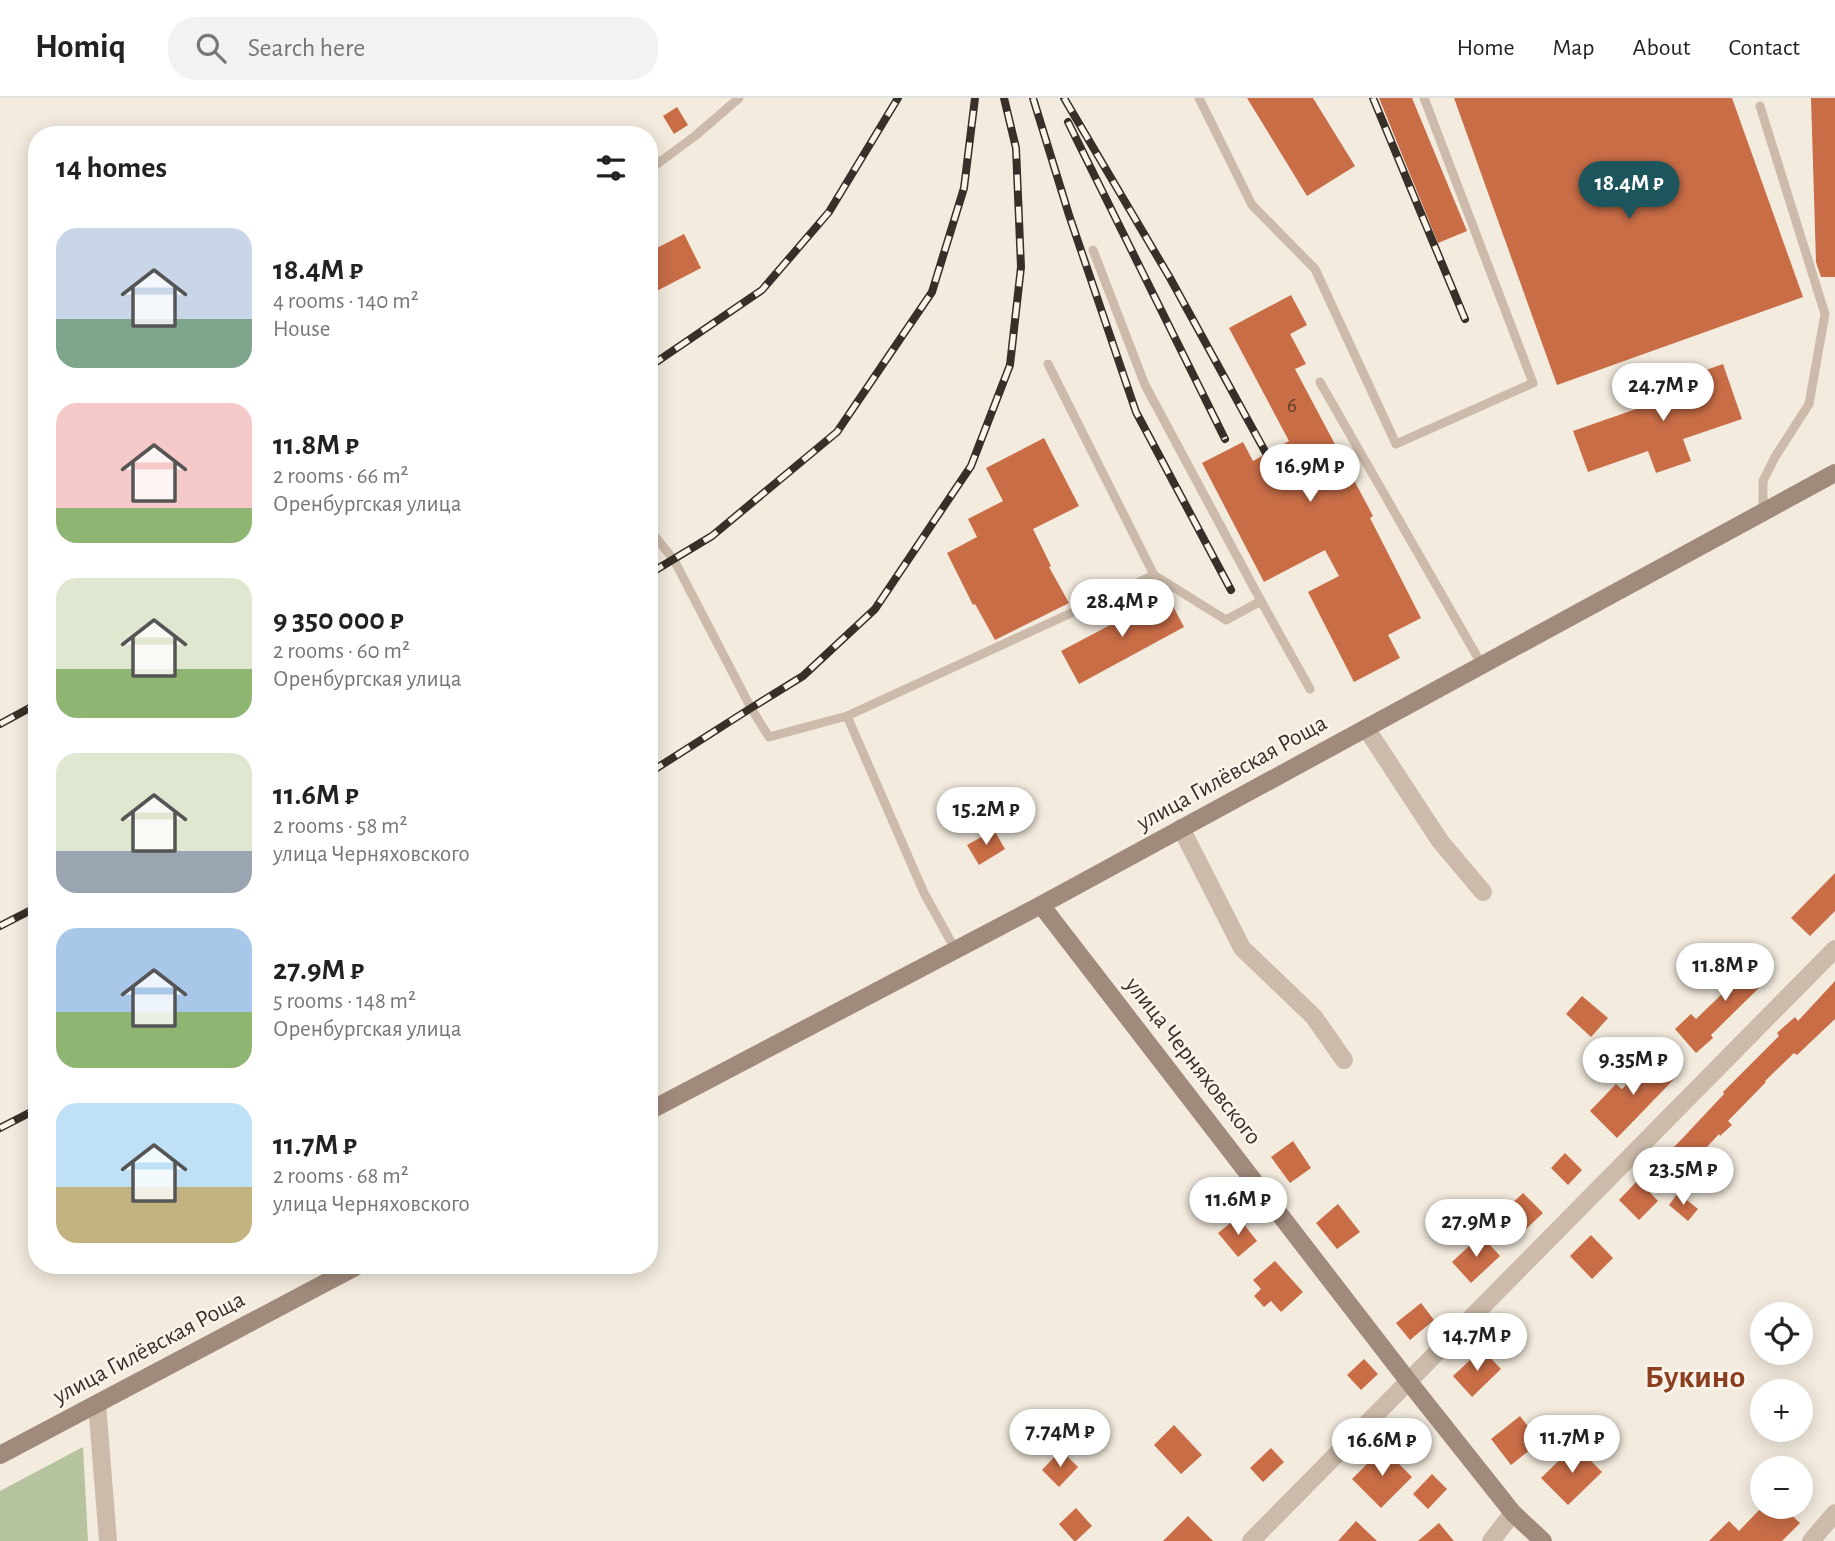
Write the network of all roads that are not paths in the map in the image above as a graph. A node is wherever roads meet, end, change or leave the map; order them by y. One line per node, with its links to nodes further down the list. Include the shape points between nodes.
1 (739, 98): 5 (lane)
2 (1199, 98): 3 (lane, via 1252,205 1315,269 1396,444 1533,383)
3 (1424, 98)
4 (1760, 106): 10 (lane, via 1825,314 1809,404 1763,481)
5 (658, 163)
6 (1093, 250): 13 (lane, via 1145,385)
7 (1048, 364): 12 (lane)
8 (1320, 382): 14 (lane)
9 (1835, 473): 10 (street, улица Гилёвская Роща)
10 (1763, 512): 14 (street, улица Гилёвская Роща)
11 (658, 540): 16 (lane, via 674,560 769,737)
12 (1154, 575): 13 (lane, via 1226,620); 16 (lane)
13 (1261, 601): 15 (lane)
14 (1482, 665): 17 (street, улица Гилёвская Роща)
15 (1310, 689)
16 (847, 716): 21 (lane, via 924,893)
17 (1366, 728): 18 (street, улица Гилёвская Роща); 19 (street, via 1440,841)
18 (1181, 828): 20 (street, улица Гилёвская Роща); 23 (street, via 1242,948 1314,1017)
19 (1483, 892)
20 (1041, 905): 21 (street, улица Гилёвская Роща); 26 (street, улица Черняховского)
21 (955, 948): 24 (street, улица Гилёвская Роща)
22 (1835, 949): 26 (street)
23 (1344, 1060)
24 (658, 1106)
25 (342, 1274): 27 (street, улица Гилёвская Роща)
26 (1409, 1382): 29 (street, улица Черняховского); 32 (street)
27 (97, 1404): 28 (street, улица Гилёвская Роща); 31 (street)
28 (0, 1455)
29 (1513, 1513): 33 (street); 34 (street, улица Черняховского)
30 (1835, 1513): 35 (street)
31 (108, 1541)
32 (1251, 1541)
33 (1491, 1541)
34 (1542, 1541)
35 (1811, 1541)

